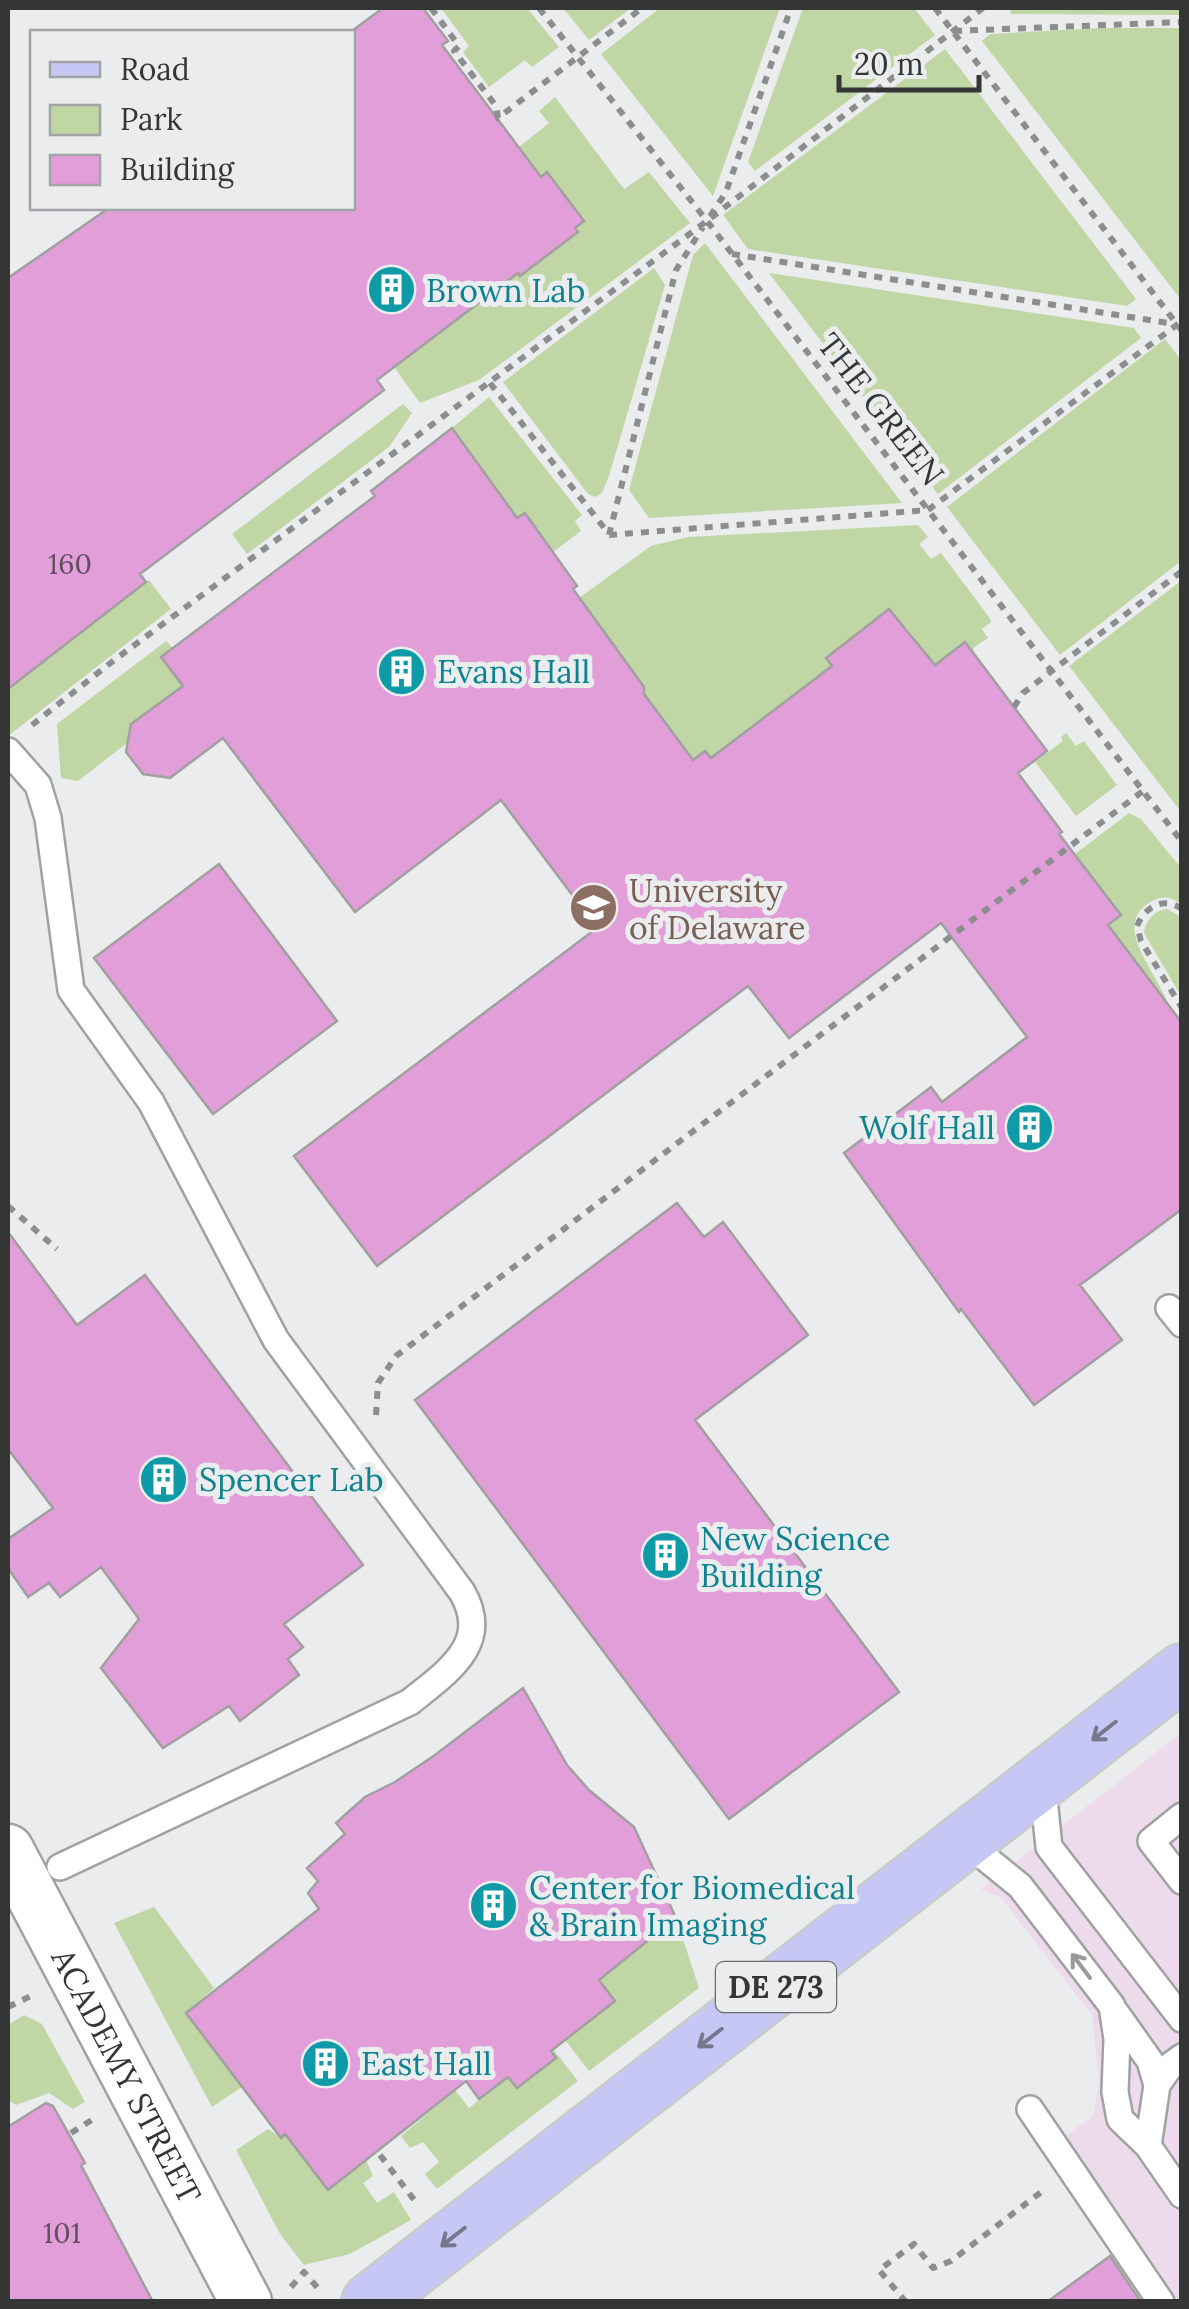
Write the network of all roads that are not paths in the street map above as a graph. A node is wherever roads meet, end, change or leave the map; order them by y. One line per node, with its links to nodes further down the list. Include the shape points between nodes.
1 (14, 742): 7 (lane, via 48,818 71,990 150,1102 276,1340 470,1607 473,1629 458,1663 410,1702)
2 (1182, 1672): 3 (main road, DE 273, one-way to 3)
3 (1042, 1780): 5 (main road, DE 273); 10 (lane, via 1049,1847)
4 (1182, 1816): 8 (lane, via 1151,1841)
5 (958, 1845): 9 (lane, one-way to 5, via 1020,1886); 17 (main road, DE 273, one-way to 17)
6 (8, 1850): 16 (street, ACADEMY STREET)
7 (60, 1867)
8 (1182, 1881)
9 (1112, 2006): 12 (lane, via 1150,2061); 14 (lane, via 1120,2119)
10 (1182, 2019)
11 (1182, 2057): 12 (lane)
12 (1157, 2085): 14 (lane)
13 (1030, 2109): 18 (lane)
14 (1148, 2146): 15 (lane)
15 (1182, 2195)
16 (246, 2302)
17 (370, 2302)
18 (1161, 2302)

